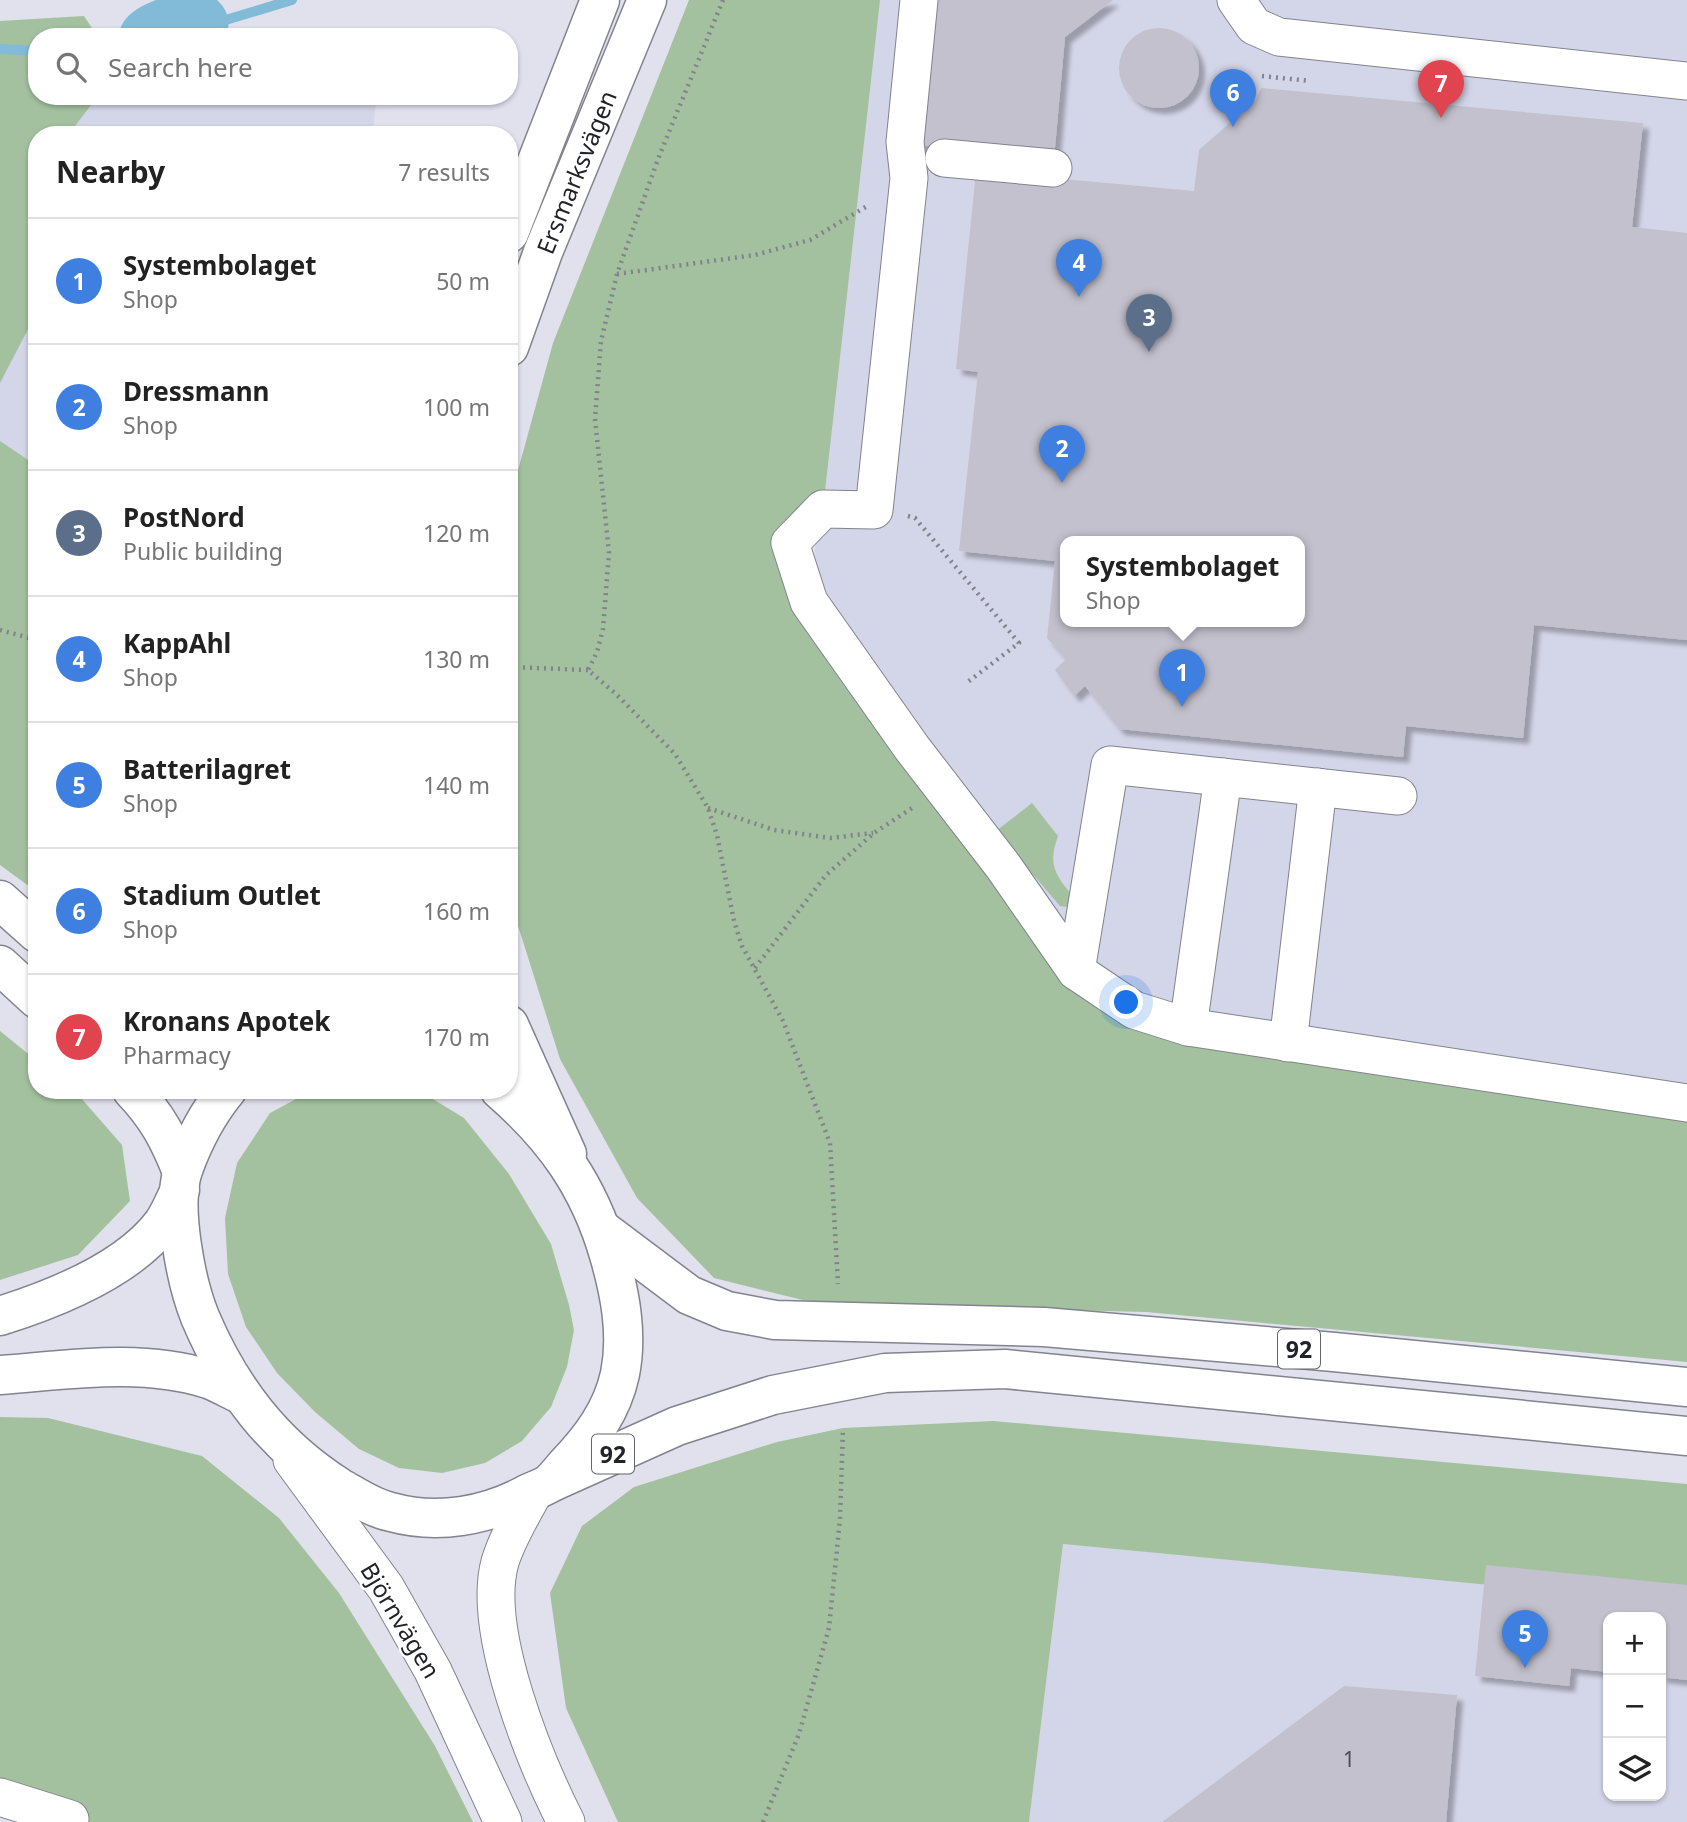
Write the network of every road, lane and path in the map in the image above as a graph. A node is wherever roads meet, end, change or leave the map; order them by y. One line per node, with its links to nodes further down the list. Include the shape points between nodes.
1 (600, 0): 10 (main road, Ersmarksvägen)
2 (648, 0): 12 (main road, Ersmarksvägen)
3 (723, 0): 11 (path)
4 (919, 0): 9 (street, via 905,142)
5 (1236, 0): 6 (street, via 1254,26 1279,37)
6 (1687, 81)
7 (944, 158): 8 (street)
8 (1053, 168)
9 (909, 178): 11 (path, via 810,240 755,255); 13 (street)
10 (518, 210)
11 (617, 274): 17 (path, via 601,341 595,419 609,553 603,629)
12 (518, 322)
13 (874, 510): 18 (path, via 915,518 1018,643); 21 (street, via 823,509 790,543 809,602)
14 (0, 630): 15 (path)
15 (28, 638)
16 (518, 667): 17 (path)
17 (588, 670): 23 (path, via 675,754)
18 (965, 684)
19 (1223, 776): 20 (street); 29 (street, via 1110,765); 31 (street)
20 (1318, 787): 22 (street); 32 (street)
21 (944, 788): 24 (path); 29 (street)
22 (1398, 796)
23 (708, 808): 24 (path, via 774,830 830,838); 28 (path, via 734,921)
24 (874, 833): 28 (path, via 826,875)
25 (0, 900): 26 (main road)
26 (28, 925)
27 (0, 965): 30 (main road)
28 (755, 968): 41 (path, via 783,1021 830,1143)
29 (1076, 971): 31 (street, via 1134,1010)
30 (28, 991)
31 (1188, 1027): 32 (street)
32 (1288, 1043): 37 (street)
33 (518, 1045): 38 (main road)
34 (141, 1099): 39 (main road, via 167,1134)
35 (219, 1099): 39 (main road)
36 (510, 1099): 38 (main road, via 531,1117)
37 (1687, 1103)
38 (576, 1175): 40 (main road)
39 (181, 1181): 42 (main road, via 163,1223 141,1245 95,1279); 45 (main road, via 180,1243 195,1304 215,1352)
40 (601, 1229): 44 (main road, 92, via 689,1295 727,1311 775,1321 1044,1327); 49 (main road, via 618,1289 624,1340 620,1373 608,1411 585,1446)
41 (838, 1289)
42 (0, 1316)
43 (0, 1375): 45 (main road, via 107,1367 174,1370)
44 (1687, 1387)
45 (242, 1395): 47 (main road)
46 (843, 1428): 54 (path, via 829,1628 799,1734)
47 (272, 1434): 49 (main road, via 325,1478 390,1512 437,1518 476,1515); 52 (street, Björnvägen, via 386,1588 433,1671)
48 (1687, 1436): 49 (main road, 92, via 1005,1369 885,1373 773,1395 677,1426)
49 (542, 1486): 53 (street, via 509,1539 500,1563 498,1620 513,1690)
50 (0, 1797): 51 (street)
51 (69, 1822)
52 (503, 1822)
53 (566, 1822)
54 (763, 1822)

